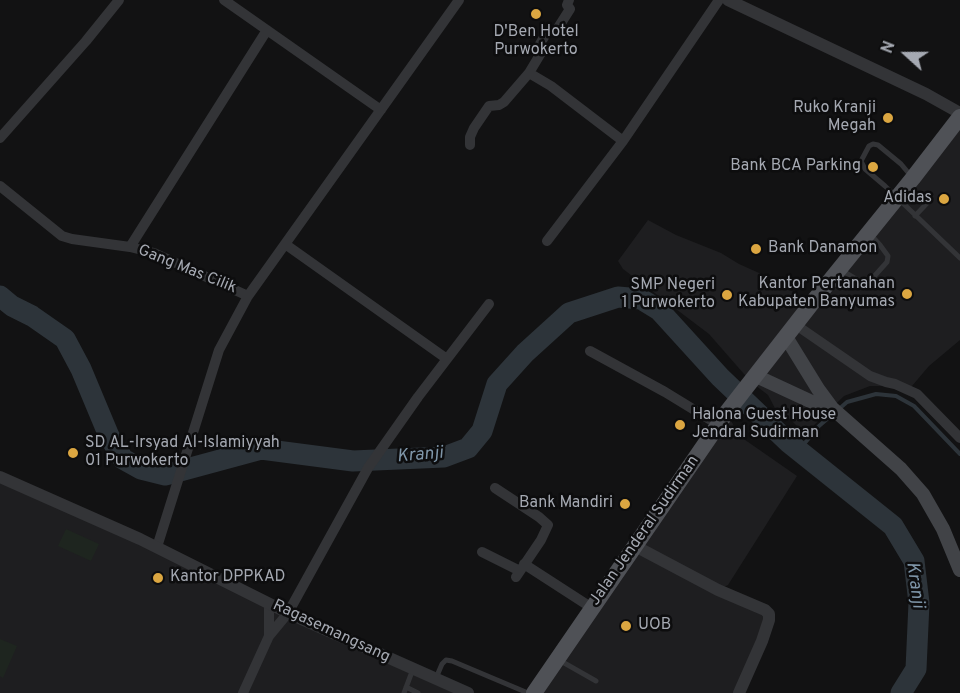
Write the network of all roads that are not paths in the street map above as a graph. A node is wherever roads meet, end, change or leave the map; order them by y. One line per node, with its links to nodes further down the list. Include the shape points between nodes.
1 (119, 0): 11 (street)
2 (224, 0): 7 (street)
3 (459, 0): 9 (street)
4 (569, 0): 8 (street, via 570,9 556,31 546,32 540,44 544,48)
5 (719, 0): 12 (street)
6 (728, 0): 10 (street, via 926,94)
7 (267, 30): 9 (street); 22 (street)
8 (529, 73): 12 (street); 13 (street, via 504,102 489,106 474,128)
9 (383, 108): 21 (street)
10 (960, 115): 14 (main road, Jalan Jenderal Sudirman)
11 (0, 138)
12 (623, 141): 20 (street)
13 (470, 145)
14 (913, 178): 16 (main road, Jalan Jenderal Sudirman); 16 (lane, via 878,145 869,146 861,161 865,169)
15 (0, 186): 22 (street, Gang Mas Cilik, via 62,236)
16 (897, 198): 18 (lane); 19 (main road, Jalan Jenderal Sudirman)
17 (930, 200): 18 (lane)
18 (915, 216): 23 (lane)
19 (869, 233): 24 (main road, Jalan Jenderal Sudirman); 24 (lane, via 888,256 887,262 866,283)
20 (547, 241)
21 (285, 244): 25 (street); 29 (street)
22 (130, 247): 25 (street, Gang Mas Cilik, via 154,253)
23 (960, 258)
24 (839, 269): 27 (main road, Jalan Jenderal Sudirman)
25 (248, 296): 37 (street, via 219,350)
26 (489, 304): 29 (street)
27 (791, 331): 30 (main road, Jalan Jenderal Sudirman); 31 (main road); 33 (street, via 870,376 917,394)
28 (590, 351): 32 (street)
29 (447, 359): 43 (street, via 368,468)
30 (754, 379): 31 (main road); 32 (main road, Jalan Jenderal Sudirman)
31 (837, 412): 39 (main road, via 923,494)
32 (723, 418): 36 (main road, Jalan Jenderal Sudirman)
33 (960, 438)
34 (0, 477): 37 (street, Ragasemangsang)
35 (495, 488): 40 (street, via 548,525)
36 (635, 546): 42 (main road, Jalan Jenderal Sudirman); 55 (street, via 769,614 762,641)
37 (157, 547): 41 (street, Ragasemangsang)
38 (482, 552): 40 (street)
39 (960, 570)
40 (520, 571): 42 (street)
41 (270, 604): 43 (street, Ragasemangsang); 44 (street)
42 (592, 608): 45 (main road, Jalan Jenderal Sudirman)
43 (288, 613): 44 (street); 46 (street, Ragasemangsang)
44 (269, 636): 50 (street)
45 (558, 659): 48 (lane); 54 (main road, Jalan Jenderal Sudirman)
46 (413, 669): 47 (street, Ragasemangsang); 49 (lane)
47 (436, 679): 52 (street, Ragasemangsang); 53 (lane, via 447,660)
48 (596, 681)
49 (405, 690): 51 (lane)
50 (243, 693)
51 (418, 693)
52 (468, 693)
53 (528, 693)
54 (534, 693)
55 (739, 693)

